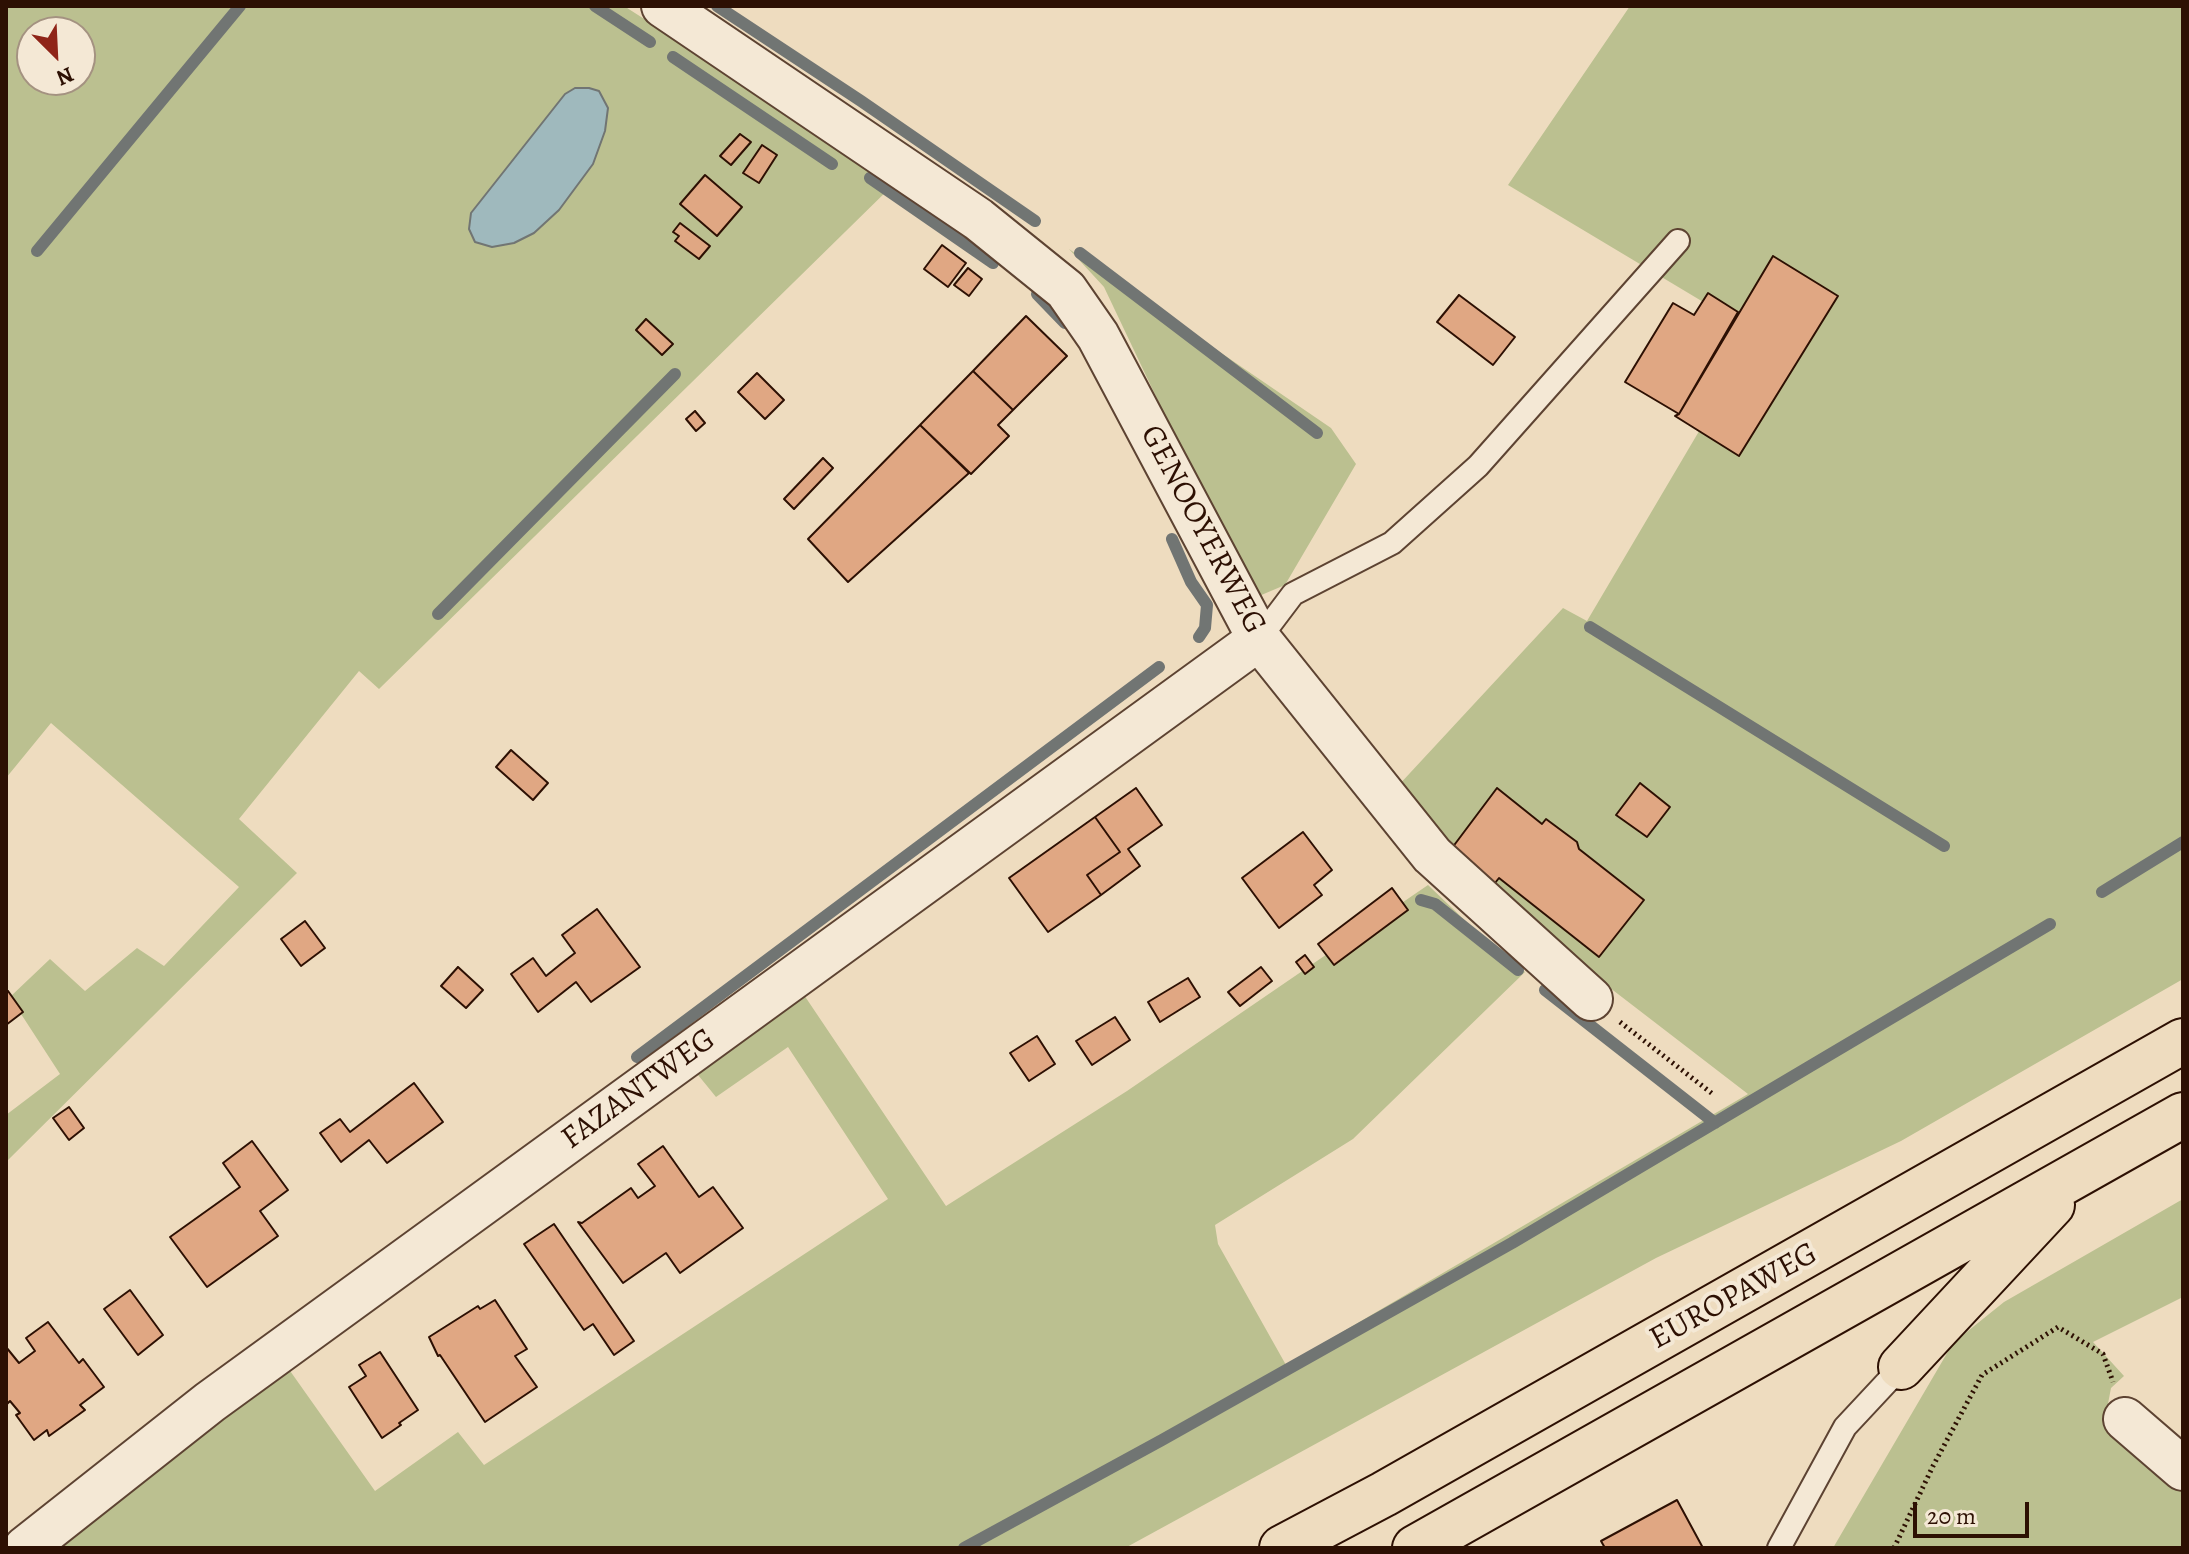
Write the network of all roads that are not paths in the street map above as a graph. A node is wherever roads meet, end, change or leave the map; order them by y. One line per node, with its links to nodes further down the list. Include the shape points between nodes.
1 (663, 6): 3 (street, GENOOYERWEG, via 978,219 1066,290 1098,336)
2 (1678, 241): 3 (lane, via 1478,466 1392,543 1293,594)
3 (1259, 639): 4 (street, GENOOYERWEG, via 1432,855); 11 (street, FAZANTWEG, via 210,1402)
4 (1591, 999)
5 (2183, 1041): 12 (highway, EUROPAWEG)
6 (2183, 1115): 7 (highway, EUROPAWEG)
7 (2082, 1173): 8 (highway); 13 (highway, EUROPAWEG)
8 (1901, 1367): 14 (lane, via 1845,1427)
9 (2125, 1419): 10 (street)
10 (2183, 1469)
11 (25, 1548)
12 (1282, 1548)
13 (1415, 1548)
14 (1779, 1548)

